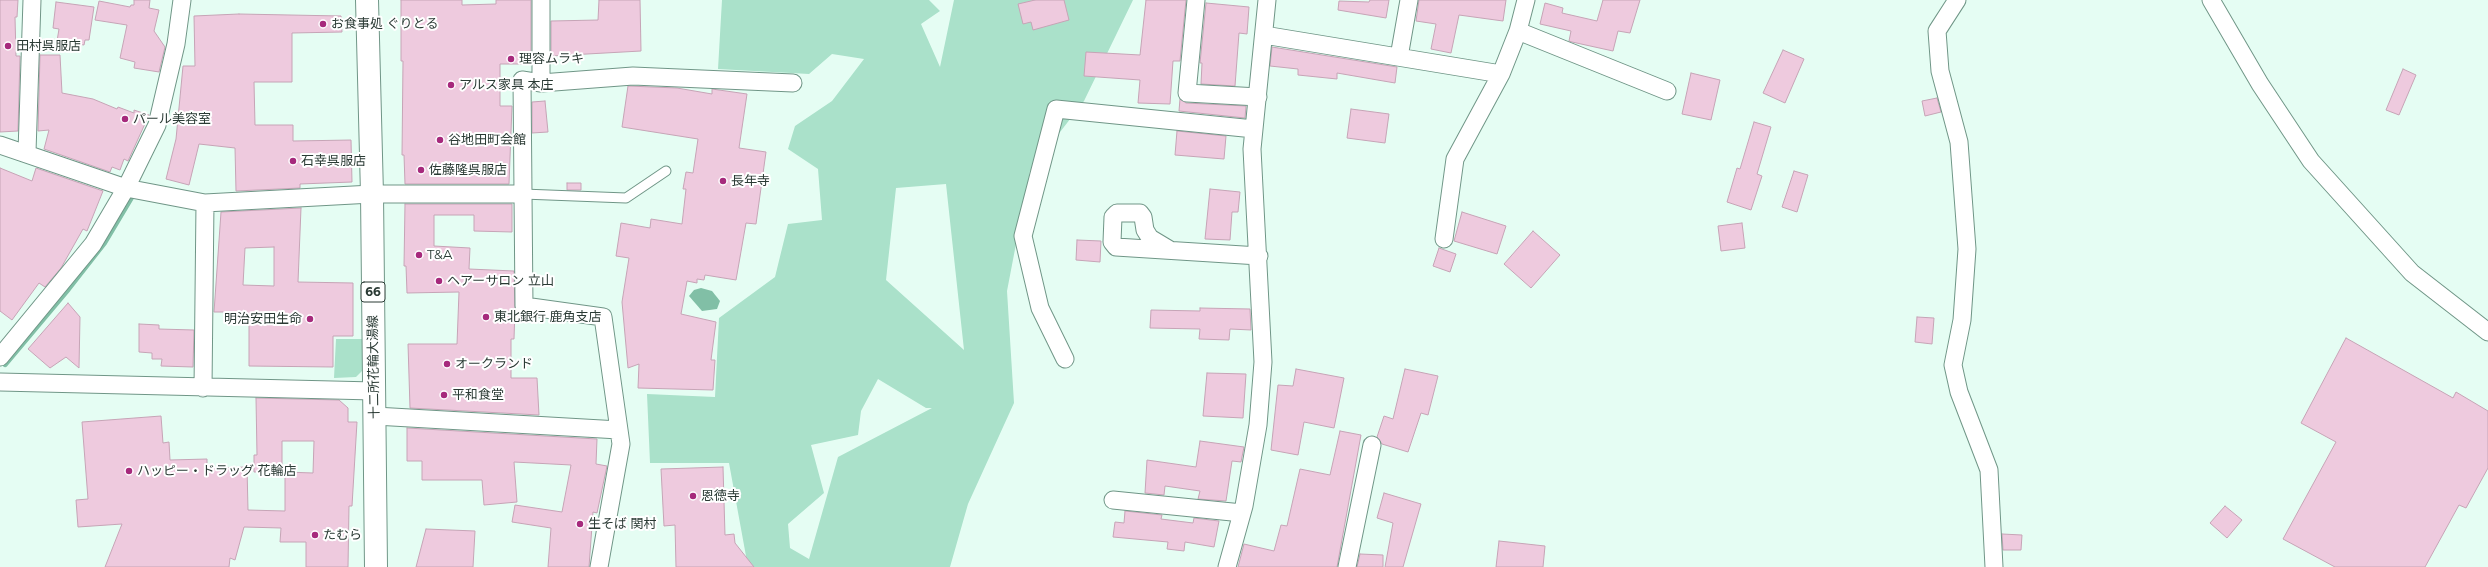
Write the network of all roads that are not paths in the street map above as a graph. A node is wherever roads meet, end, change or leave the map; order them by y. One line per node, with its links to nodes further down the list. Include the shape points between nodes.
1 (32, 0): 21 (street)
2 (182, 0): 23 (street, via 176,44 157,125)
3 (367, 0): 24 (main road, 十二所花輪大湯線 / 66)
4 (541, 0): 15 (street)
5 (1196, 0): 18 (street, via 1187,93)
6 (1267, 0): 12 (street)
7 (1409, 0): 13 (street)
8 (1526, 0): 11 (street)
9 (1957, 0): 45 (street, via 1937,31 1940,71 1959,142 1967,249 1962,320 1953,365 1959,392 1988,470)
10 (2212, 0): 30 (street, via 2260,84 2311,161 2412,273)
11 (1518, 31): 14 (street); 17 (street)
12 (1264, 35): 13 (street); 18 (street)
13 (1399, 57): 14 (street)
14 (1501, 74): 27 (street, via 1455,159)
15 (542, 83): 16 (street, via 633,76); 25 (street, via 522,80)
16 (793, 83)
17 (1668, 91)
18 (1258, 97): 19 (street)
19 (1254, 129): 29 (street, via 1252,149); 32 (street, via 1056,109 1024,236 1040,308)
20 (0, 145): 21 (street)
21 (27, 152): 23 (street)
22 (666, 171): 25 (lane, via 626,198)
23 (126, 188): 26 (street); 31 (street, via 92,244)
24 (372, 194): 25 (street); 26 (street); 35 (main road, 十二所花輪大湯線 / 66)
25 (523, 194): 37 (street, via 524,306 603,317)
26 (205, 203): 34 (street)
27 (1444, 239)
28 (1170, 250): 29 (street)
29 (1259, 256): 40 (street, via 1263,362 1258,425)
30 (2488, 332)
31 (0, 357)
32 (1065, 359)
33 (0, 382): 34 (street)
34 (203, 388): 35 (street)
35 (374, 391): 36 (main road, 十二所花輪大湯線 / 66)
36 (375, 416): 37 (street); 41 (main road, 十二所花輪大湯線 / 66)
37 (619, 430): 42 (street, via 621,444)
38 (1372, 444): 44 (street)
39 (1113, 500): 40 (street)
40 (1242, 513): 43 (street)
41 (376, 567)
42 (600, 567)
43 (1227, 567)
44 (1347, 567)
45 (1994, 567)

